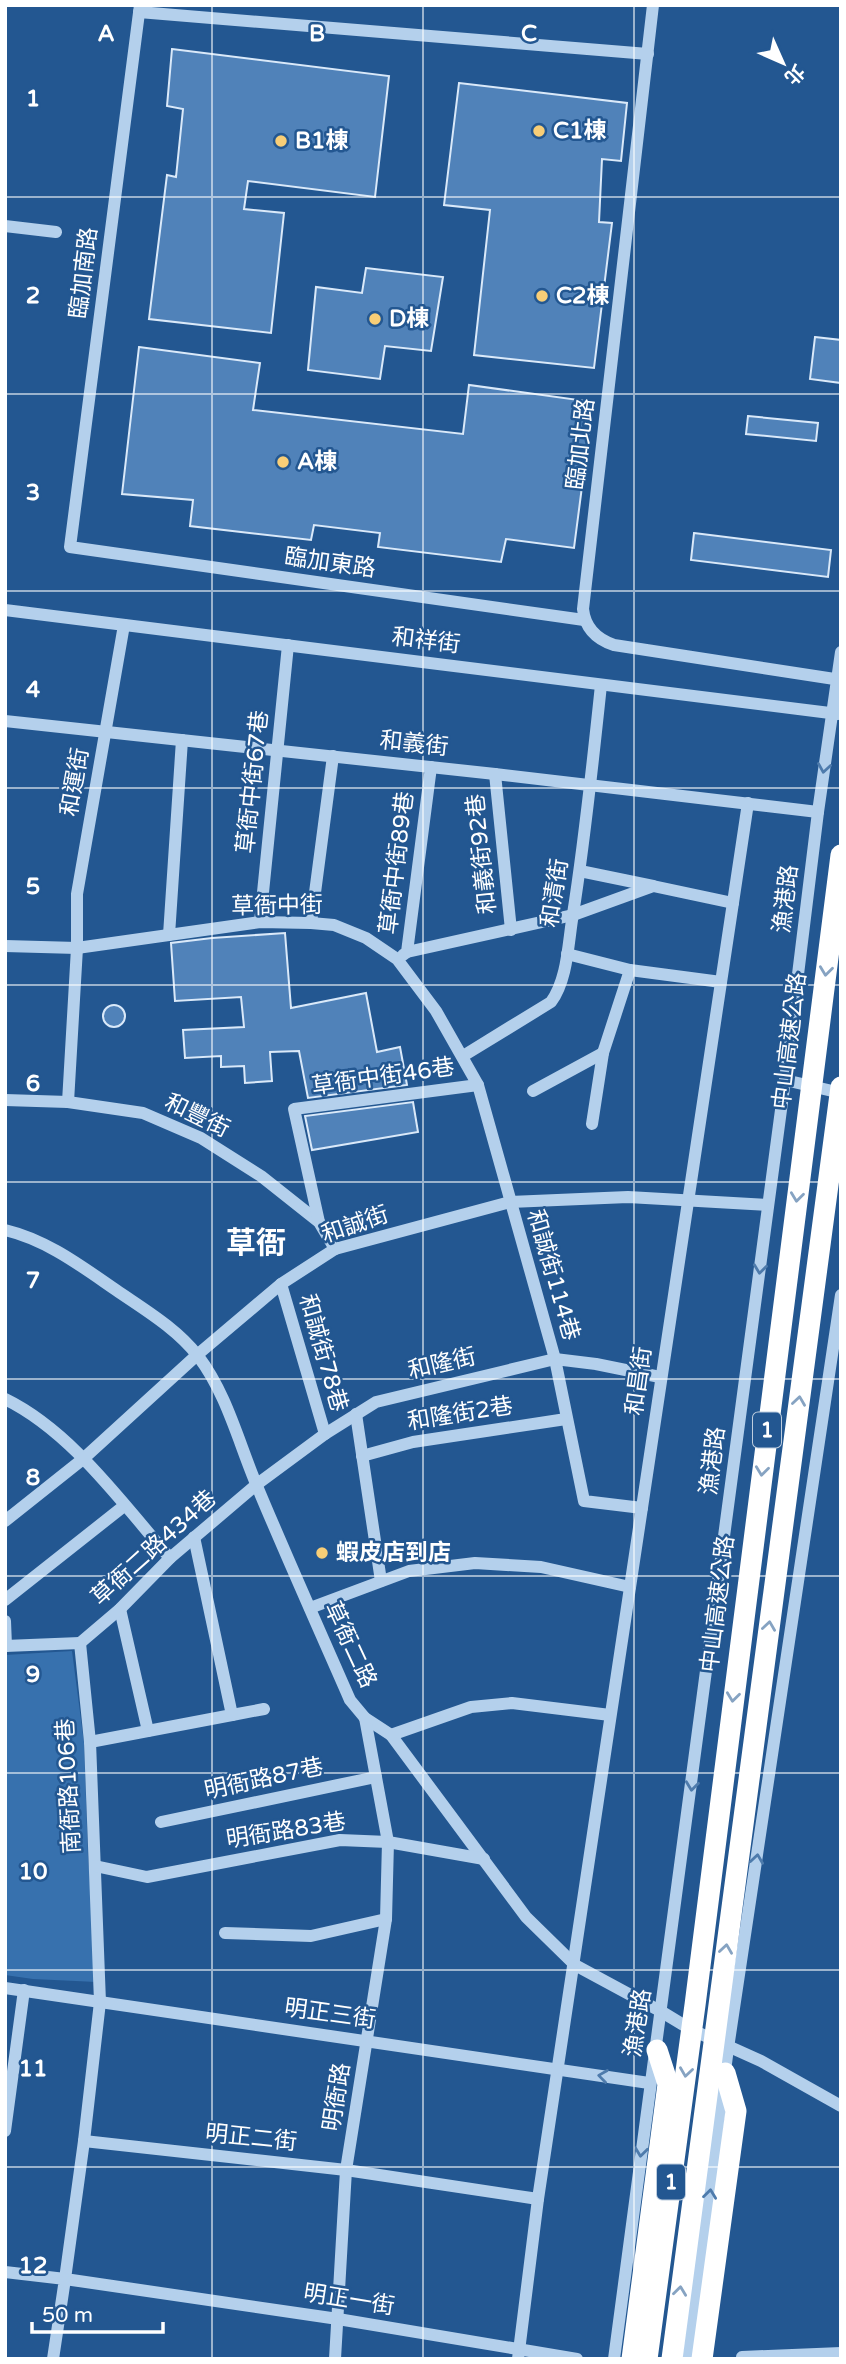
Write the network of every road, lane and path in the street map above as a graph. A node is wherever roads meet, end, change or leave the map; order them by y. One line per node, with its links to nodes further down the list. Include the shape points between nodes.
1 (653, 5): 3 (street, 臨加北路)
2 (139, 8): 3 (street); 6 (street, 臨加南路)
3 (648, 54): 8 (street, 臨加北路)
4 (5, 226): 5 (street)
5 (57, 232)
6 (70, 547): 8 (street, 臨加東路)
7 (5, 610): 9 (street, 和祥街)
8 (584, 621): 12 (street, via 602,641 614,645)
9 (124, 625): 10 (street, 和祥街); 16 (street, 和運街)
10 (288, 645): 13 (street, 和祥街); 18 (street, 草衙中街67巷)
11 (841, 652): 12 (street, 漁港路)
12 (839, 680): 14 (street, 漁港路)
13 (601, 685): 14 (street, 和祥街); 22 (street, 和清街)
14 (837, 714): 24 (street, 漁港路, one-way to 24)
15 (5, 721): 16 (street, 和義街)
16 (105, 732): 17 (street, 和義街); 35 (street, 和運街, via 77,894)
17 (182, 740): 18 (street, 和義街); 33 (street)
18 (277, 750): 19 (street, 和義街); 30 (street, 草衙中街67巷)
19 (333, 756): 20 (street, 和義街); 31 (street)
20 (431, 767): 21 (street, 和義街); 37 (street, 草衙中街89巷)
21 (495, 774): 22 (street, 和義街); 32 (street, 和義街92巷)
22 (590, 784): 23 (street, 和義街); 26 (street, 和清街)
23 (748, 803): 24 (street, 和義街); 28 (street, 和昌街)
24 (818, 812): 42 (street, 漁港路)
25 (841, 855): 122 (highway, 中山高速公路 / 1, one-way to 122, bridge)
26 (580, 871): 27 (street); 29 (street, 和清街)
27 (653, 886): 28 (street); 29 (street)
28 (733, 903): 39 (street, 和昌街)
29 (573, 915): 32 (street); 36 (street, 和清街)
30 (260, 922): 31 (street, 草衙中街); 33 (street, 草衙中街)
31 (311, 923): 37 (street, 草衙中街, via 334,925)
32 (511, 930): 37 (street)
33 (169, 935): 35 (street, 草衙中街)
34 (5, 946): 35 (street, 草衙中街)
35 (77, 948): 48 (street, 和運街)
36 (567, 954): 38 (street); 41 (street, 和清街, via 551,1002)
37 (402, 956): 41 (street, 草衙中街)
38 (630, 970): 39 (street); 40 (street)
39 (721, 982): 50 (street, 和昌街)
40 (603, 1053): 45 (street); 49 (street)
41 (463, 1056): 43 (street, 草衙中街)
42 (785, 1080): 46 (street); 52 (street, 漁港路)
43 (478, 1085): 51 (street, 草衙中街); 53 (street, 草衙中街46巷, via 295,1110)
44 (841, 1087): 123 (highway, 1, one-way to 44, bridge)
45 (533, 1091)
46 (841, 1093)
47 (5, 1100): 48 (street, 和豐街)
48 (68, 1101): 53 (street, 和豐街, via 143,1113 201,1138 261,1176)
49 (592, 1124)
50 (688, 1200): 51 (street, 和誠街, via 628,1197); 52 (street, 和誠街); 60 (street, 和昌街)
51 (510, 1202): 55 (street, 和誠街); 59 (street, 和誠街114巷)
52 (768, 1205): 99 (street, 漁港路, one-way to 99)
53 (319, 1222): 55 (street, 和豐街)
54 (5, 1230): 58 (street, 草衙二路, via 59,1251 173,1329)
55 (335, 1249): 56 (street, 和誠街)
56 (281, 1284): 58 (street, 和誠街); 64 (street, 和誠街78巷)
57 (841, 1295): 101 (street, one-way to 57)
58 (197, 1355): 66 (street, 和誠街); 67 (street, 草衙二路, via 212,1377)
59 (555, 1359): 60 (street, 和隆街); 62 (street, 和隆街, via 376,1402); 63 (street, 和誠街114巷)
60 (660, 1377): 69 (street, 和昌街)
61 (5, 1399): 66 (street, via 29,1411)
62 (356, 1415): 64 (street, 和隆街); 65 (street)
63 (566, 1419): 65 (street, 和隆街2巷, via 413,1442); 69 (street, 和誠街114巷, via 583,1501)
64 (325, 1434): 67 (street, 和隆街)
65 (362, 1456): 73 (street)
66 (83, 1459): 68 (street); 70 (street, 和誠街)
67 (256, 1485): 71 (street, 草衙二路434巷); 76 (street, 草衙二路)
68 (124, 1506): 72 (street); 75 (street)
69 (642, 1508): 74 (street, 和昌街)
70 (5, 1521)
71 (194, 1537): 72 (street, 草衙二路434巷); 82 (street)
72 (170, 1558): 77 (street, 草衙二路434巷)
73 (381, 1581): 74 (street, via 408,1571 475,1563 541,1567); 76 (street)
74 (629, 1587): 83 (street, 和昌街)
75 (5, 1600)
76 (310, 1608): 84 (street, 草衙二路, via 350,1700)
77 (120, 1609): 79 (street, 草衙二路434巷); 85 (street)
78 (5, 1620): 80 (street)
79 (80, 1643): 80 (street); 87 (street, 南衙路106巷)
80 (6, 1646)
81 (264, 1709): 82 (street)
82 (232, 1715): 85 (street)
83 (610, 1715): 86 (street, via 512,1703 471,1707); 95 (street, 和昌街)
84 (365, 1718): 86 (street, 草衙二路); 88 (street, 明衙路)
85 (148, 1731): 87 (street)
86 (391, 1735): 91 (street, 草衙二路)
87 (90, 1742): 92 (street, 南衙路106巷)
88 (376, 1777): 89 (street, 明衙路87巷); 90 (street, 明衙路)
89 (161, 1822)
90 (388, 1842): 91 (street, 明衙路83巷); 92 (street, 明衙路83巷, via 340,1840 147,1877); 93 (street, 明衙路)
91 (484, 1859): 95 (street, 草衙二路, via 526,1917)
92 (95, 1866): 98 (street, 南衙路106巷)
93 (386, 1919): 94 (street, via 311,1936); 100 (street, 明衙路)
94 (225, 1933)
95 (575, 1965): 99 (street, 草衙二路); 103 (street)
96 (5, 1988): 97 (street, 明正三街)
97 (24, 1990): 98 (street, 明正三街); 107 (street)
98 (100, 2002): 100 (street, 明正三街); 108 (street)
99 (662, 2011): 101 (street, 草衙二路); 102 (street, 漁港路)
100 (368, 2041): 103 (street, 明正三街); 109 (street, 明衙路)
101 (728, 2048): 104 (street); 106 (street, 草衙二路, via 761,2061)
102 (657, 2050): 105 (street, 漁港路); 121 (highway, via 668,2084)
103 (558, 2069): 105 (street, 明正三街, one-way to 103); 110 (street)
104 (725, 2073): 124 (street, one-way to 104); 125 (highway, via 736,2111)
105 (649, 2083): 120 (street, 漁港路, one-way to 120)
106 (841, 2106)
107 (5, 2130)
108 (84, 2141): 109 (street, 明正二街); 112 (street)
109 (346, 2170): 110 (street, 明正二街); 113 (street, 明衙路)
110 (538, 2199): 115 (street)
111 (5, 2272): 112 (street, 明正一街)
112 (65, 2279): 113 (street, 明正一街); 117 (street)
113 (338, 2319): 115 (street, 明正一街); 118 (street, 明衙路)
114 (841, 2353): 116 (street)
115 (518, 2354): 119 (street, 明正一街)
116 (742, 2357)
117 (53, 2359)
118 (335, 2359)
119 (577, 2359)
120 (614, 2359)
121 (632, 2359)
122 (647, 2359)
123 (671, 2359)
124 (688, 2359)
125 (702, 2359)

